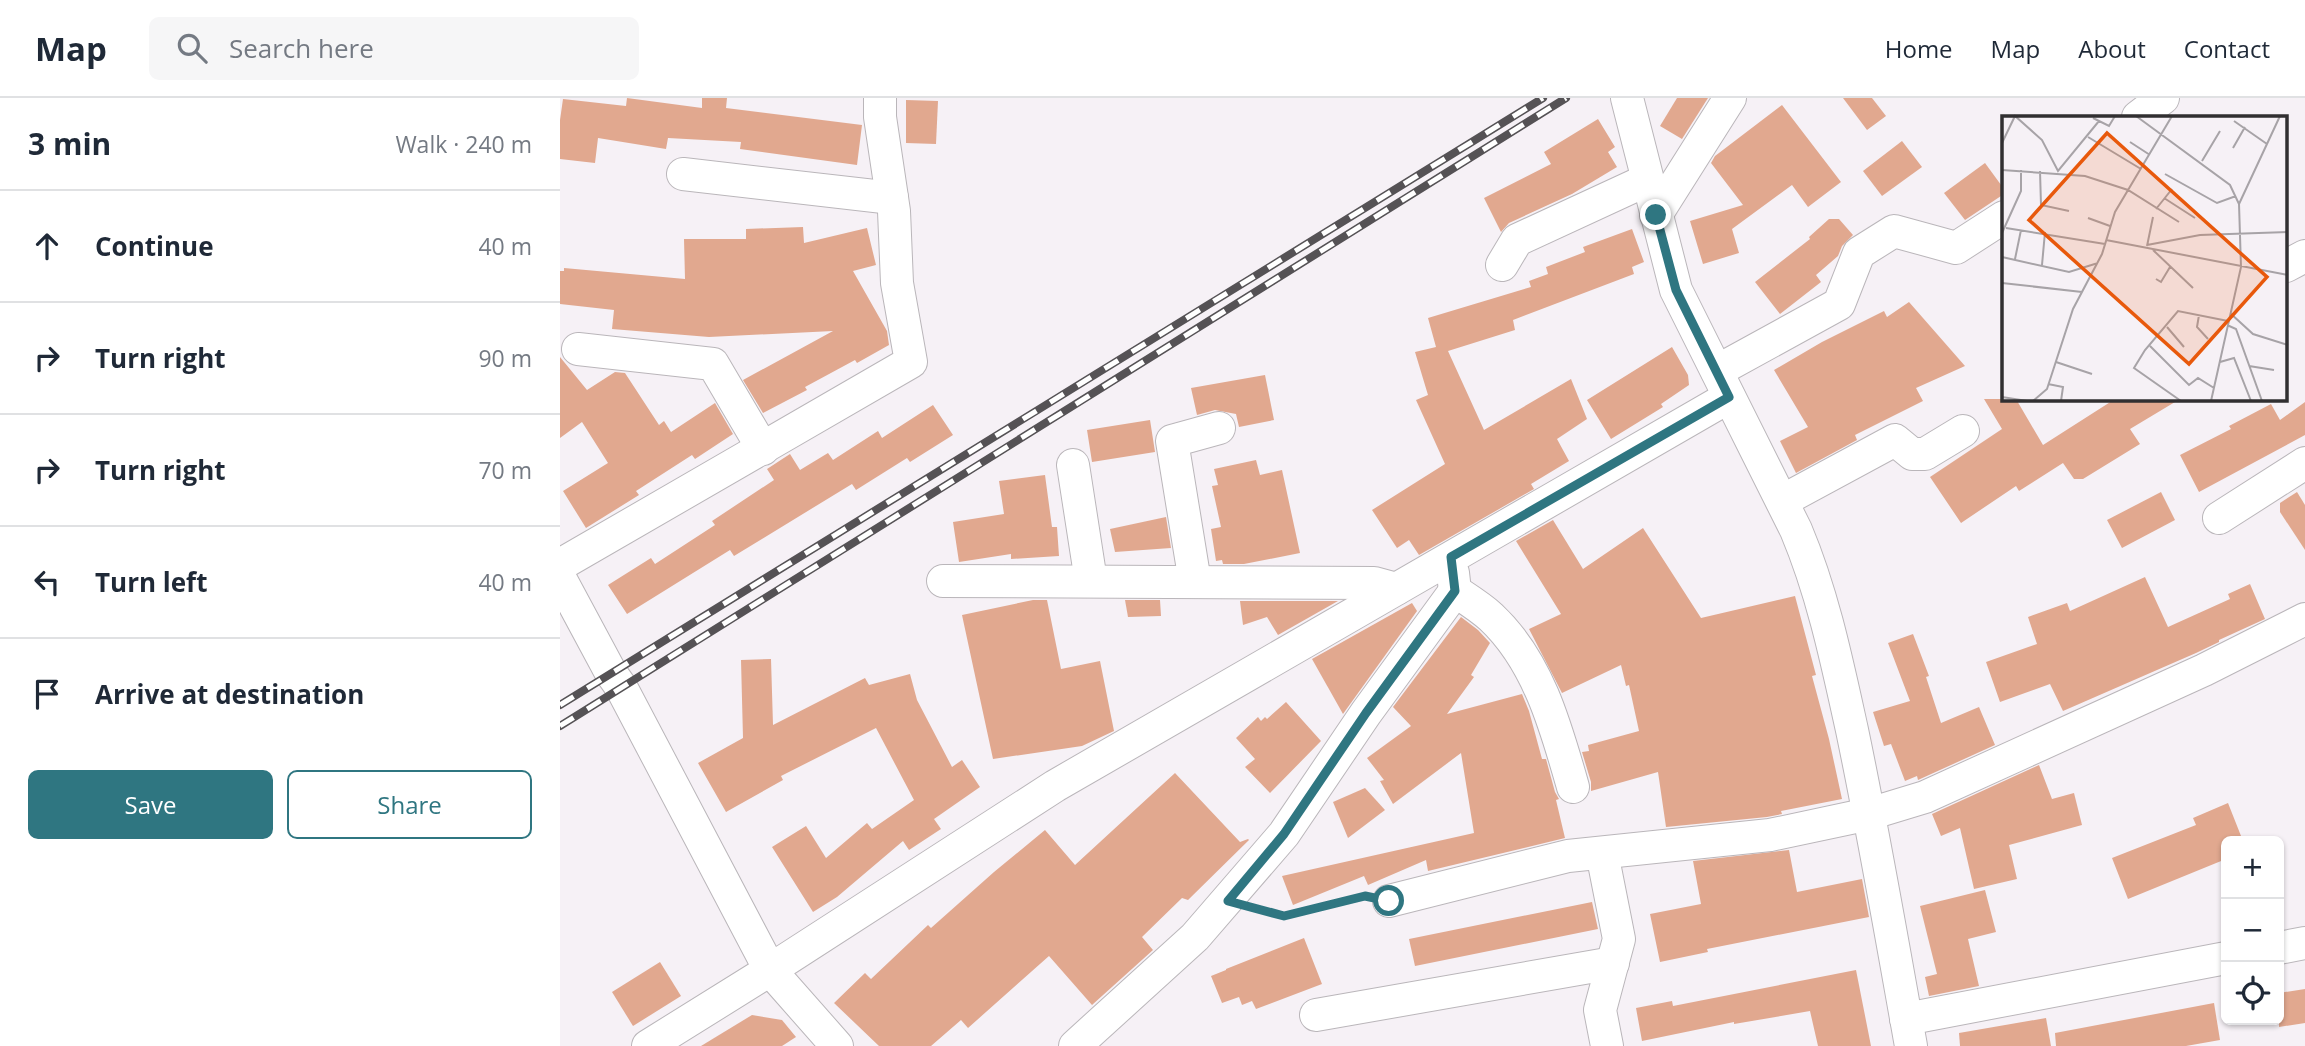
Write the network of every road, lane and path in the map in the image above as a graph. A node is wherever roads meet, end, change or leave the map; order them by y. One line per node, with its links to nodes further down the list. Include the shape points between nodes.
1 (880, 98): 6 (street)
2 (1627, 98): 5 (street)
3 (1730, 98): 7 (street)
4 (684, 174): 6 (street)
5 (1647, 180): 7 (street); 10 (street, via 1517,240)
6 (892, 198): 16 (street, via 897,283 911,362)
7 (1656, 215): 13 (street, via 1676,290)
8 (2002, 218): 13 (street, via 1956,248 1894,231 1859,253 1839,304)
9 (2305, 256): 11 (street)
10 (1502, 265)
11 (2288, 265)
12 (578, 349): 16 (street, via 713,364)
13 (1723, 384): 19 (street); 21 (street)
14 (1219, 428): 26 (street, via 1172,441)
15 (1963, 432): 19 (street, via 1925,454 1912,454 1895,440)
16 (763, 449): 22 (street)
17 (1073, 465): 25 (street)
18 (2302, 472): 20 (street)
19 (1782, 500): 32 (street, via 1826,613)
20 (2219, 518)
21 (1451, 557): 27 (street); 28 (street)
22 (560, 565)
23 (560, 578): 30 (street)
24 (943, 581): 25 (street)
25 (1091, 581): 26 (street)
26 (1195, 582): 27 (street, via 1374,583)
27 (1396, 589): 40 (street, via 1055,786)
28 (1455, 591): 31 (street, via 1490,616 1519,648 1554,721); 34 (street, via 1284,834)
29 (2305, 619): 32 (street, via 1925,797)
30 (573, 625): 40 (street)
31 (1573, 787)
32 (1869, 814): 33 (street, via 1770,835); 42 (street)
33 (1602, 853): 35 (street, via 1568,856); 39 (street, via 1619,939)
34 (1228, 901): 35 (path, via 1284,916 1365,896); 45 (street)
35 (1389, 901)
36 (2305, 943): 37 (street)
37 (2284, 947)
38 (2221, 959): 42 (street)
39 (1613, 963): 41 (street); 46 (street, via 1600,1010)
40 (770, 970): 43 (street); 44 (street)
41 (1315, 1015)
42 (1908, 1033)
43 (648, 1046)
44 (837, 1046)
45 (1076, 1046)
46 (1608, 1046)

